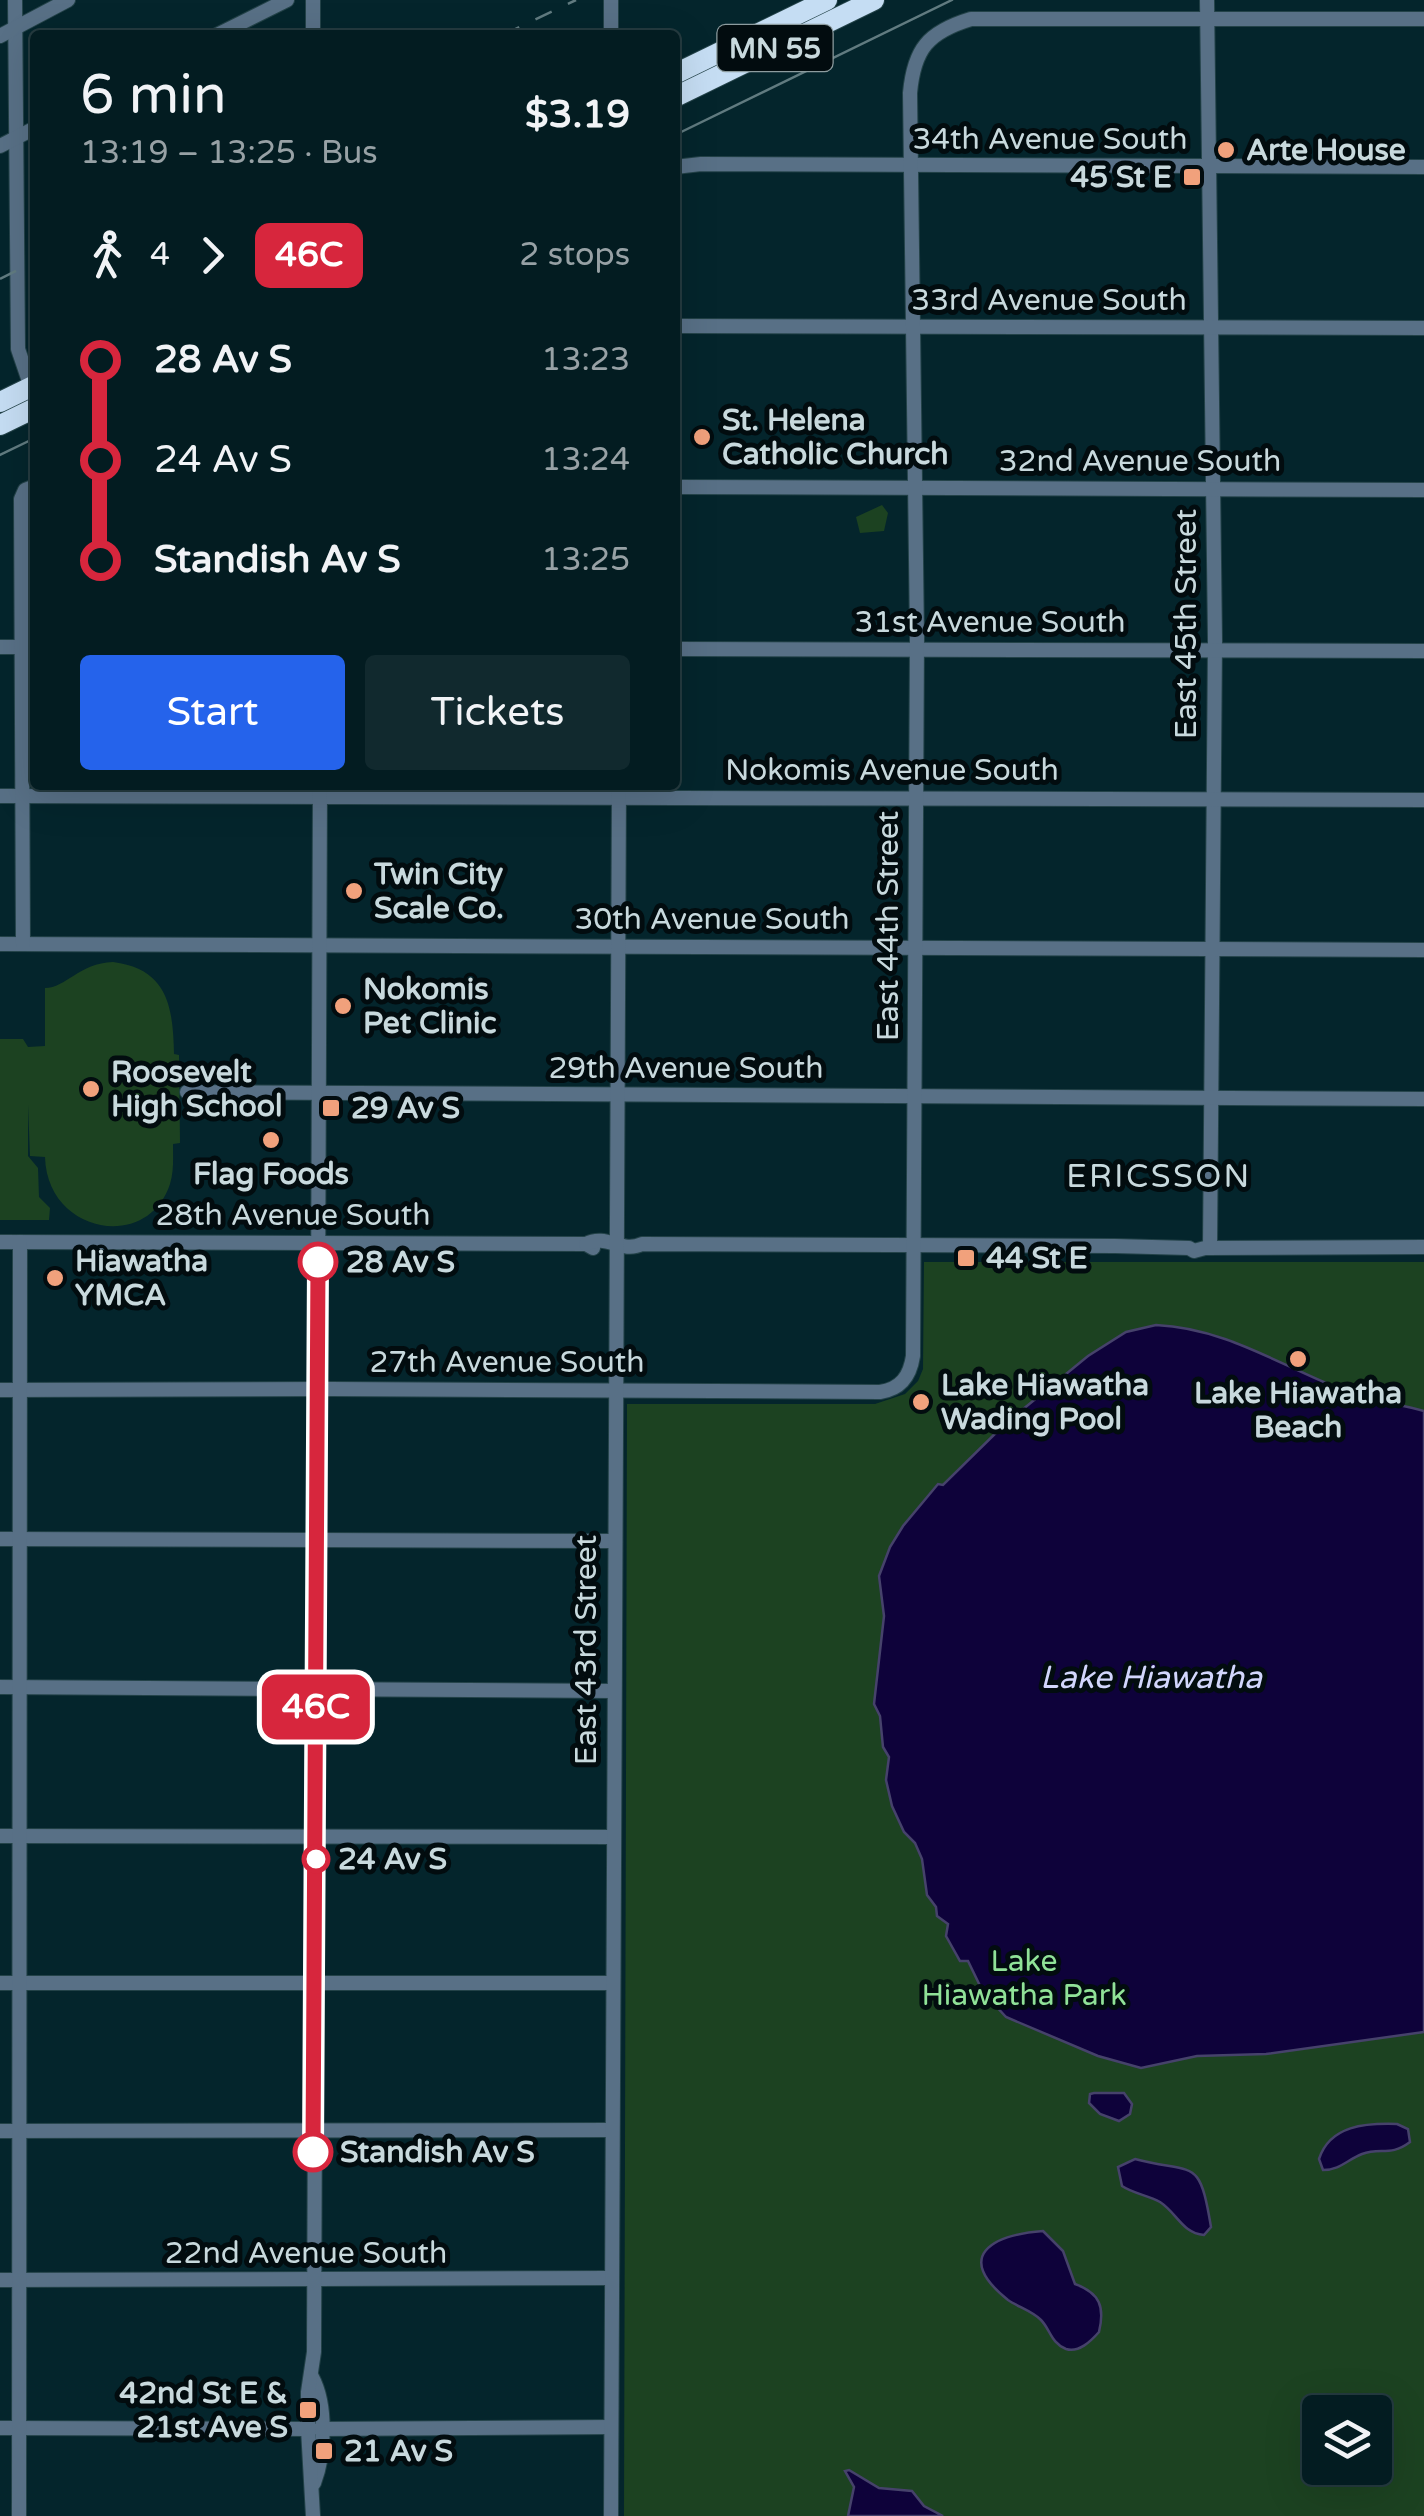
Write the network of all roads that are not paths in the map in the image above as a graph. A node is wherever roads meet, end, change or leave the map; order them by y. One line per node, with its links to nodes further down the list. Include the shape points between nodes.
1 (15, 0): 11 (street)
2 (68, 0): 11 (street)
3 (288, 0): 12 (street)
4 (313, 0): 13 (street)
5 (611, 0): 14 (street)
6 (826, 0): 16 (highway, MN 55)
7 (874, 0): 17 (highway, MN 55)
8 (1207, 0): 9 (street, East 45th Street)
9 (1207, 19): 10 (street); 21 (street, East 44th Street, via 970,19 948,26 928,40 912,72); 23 (street, East 45th Street)
10 (1424, 20)
11 (14, 28): 15 (street); 19 (street)
12 (227, 30)
13 (314, 30)
14 (611, 30)
15 (0, 36)
16 (680, 72)
17 (680, 95)
18 (30, 131): 19 (street)
19 (16, 138): 20 (street); 29 (street, via 18,349)
20 (0, 146)
21 (911, 166): 22 (street, 34th Avenue South); 23 (street, 34th Avenue South); 26 (street, East 44th Street)
22 (680, 167)
23 (1210, 167): 24 (street, 34th Avenue South); 27 (street, East 45th Street)
24 (1424, 167)
25 (680, 326): 26 (street, 33rd Avenue South)
26 (913, 328): 27 (street, 33rd Avenue South); 36 (street, East 44th Street)
27 (1211, 328): 28 (street, 33rd Avenue South); 37 (street, East 45th Street)
28 (1424, 328)
29 (30, 379)
30 (30, 387): 31 (highway)
31 (0, 402)
32 (30, 410): 33 (highway)
33 (0, 425)
34 (680, 487): 36 (street, 32nd Avenue South)
35 (30, 488): 40 (street, via 21,498)
36 (916, 488): 37 (street, 32nd Avenue South); 42 (street, East 44th Street)
37 (1213, 490): 38 (street, 32nd Avenue South); 43 (street, East 45th Street)
38 (1424, 490)
39 (0, 647): 40 (street)
40 (29, 647): 48 (street)
41 (680, 649): 42 (street, 31st Avenue South)
42 (916, 650): 43 (street, 31st Avenue South); 49 (street, East 44th Street)
43 (1215, 650): 44 (street, 31st Avenue South); 50 (street, East 45th Street)
44 (1424, 651)
45 (320, 790): 46 (street, Nokomis Avenue South); 48 (street, Nokomis Avenue South); 54 (street)
46 (619, 791): 49 (street, Nokomis Avenue South); 55 (street, East 43rd Street)
47 (0, 796): 48 (street, Nokomis Avenue South)
48 (23, 796): 53 (street)
49 (916, 798): 50 (street, Nokomis Avenue South); 56 (street, East 44th Street)
50 (1214, 799): 51 (street, Nokomis Avenue South); 57 (street, East 45th Street)
51 (1424, 800)
52 (0, 944): 53 (street, 30th Avenue South)
53 (22, 944): 54 (street, 30th Avenue South)
54 (319, 944): 55 (street, 30th Avenue South); 60 (street)
55 (617, 946): 56 (street, 30th Avenue South); 61 (street, East 43rd Street)
56 (915, 947): 57 (street, 30th Avenue South); 62 (street, East 44th Street)
57 (1212, 949): 58 (street, 30th Avenue South); 63 (street, East 45th Street)
58 (1424, 950)
59 (188, 1092): 60 (street, 29th Avenue South)
60 (318, 1093): 61 (street, 29th Avenue South); 67 (street)
61 (616, 1095): 62 (street, 29th Avenue South); 68 (street, East 43rd Street)
62 (914, 1097): 63 (street, 29th Avenue South); 69 (street, East 44th Street)
63 (1212, 1098): 64 (street, 29th Avenue South); 71 (street, East 45th Street)
64 (1424, 1099)
65 (0, 1242): 66 (street, 28th Avenue South)
66 (20, 1242): 67 (street, 28th Avenue South); 75 (street)
67 (319, 1242): 68 (street, 28th Avenue South); 72 (street)
68 (614, 1244): 69 (street, 28th Avenue South); 76 (street, East 43rd Street)
69 (913, 1246): 71 (street, 28th Avenue South); 73 (street, East 44th Street, via 911,1370)
70 (1424, 1247): 71 (street, 28th Avenue South)
71 (1208, 1248)
72 (317, 1389): 75 (street, 27th Avenue South); 76 (street, 27th Avenue South); 79 (street)
73 (892, 1389): 76 (street, 27th Avenue South)
74 (0, 1390): 75 (street, 27th Avenue South)
75 (22, 1390): 78 (street)
76 (614, 1390): 80 (street, East 43rd Street)
77 (0, 1539): 78 (street)
78 (21, 1539): 79 (street); 82 (street)
79 (318, 1539): 80 (street); 83 (street)
80 (613, 1541): 84 (street, East 43rd Street)
81 (0, 1687): 82 (street)
82 (21, 1687): 83 (street); 86 (street)
83 (316, 1689): 84 (street); 87 (street)
84 (613, 1691): 88 (street, East 43rd Street)
85 (0, 1836): 86 (street)
86 (21, 1836): 87 (street); 91 (street)
87 (316, 1837): 88 (street); 92 (street)
88 (612, 1837): 89 (street, East 43rd Street)
89 (611, 1983): 92 (street); 93 (street, East 43rd Street)
90 (0, 1984): 91 (street)
91 (20, 1984): 92 (street); 95 (street)
92 (316, 1984): 96 (street)
93 (611, 2130): 96 (street); 97 (street, East 43rd Street)
94 (0, 2132): 95 (street)
95 (20, 2132): 96 (street); 100 (street)
96 (314, 2132): 98 (street)
97 (612, 2278): 98 (street, 22nd Avenue South); 101 (street, East 43rd Street)
98 (314, 2279): 100 (street, 22nd Avenue South); 104 (street, via 308,2392)
99 (0, 2280): 100 (street, 22nd Avenue South)
100 (19, 2280): 103 (street)
101 (611, 2427): 104 (street); 107 (street, East 43rd Street)
102 (0, 2428): 103 (street)
103 (18, 2428): 104 (street); 105 (street)
104 (314, 2429): 106 (street, via 308,2466)
105 (19, 2516)
106 (313, 2516)
107 (611, 2516)

